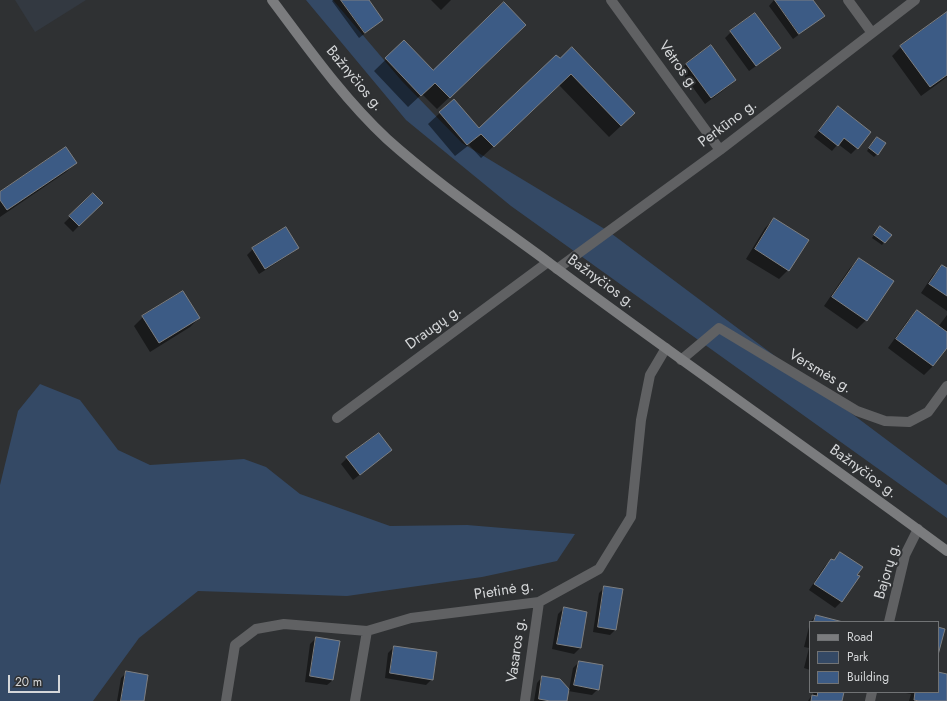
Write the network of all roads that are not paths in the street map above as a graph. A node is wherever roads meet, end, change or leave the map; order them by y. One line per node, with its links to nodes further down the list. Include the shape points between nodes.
1 (272, 0): 7 (main road, Bažnyčios g., via 354,106 386,138 421,168)
2 (611, 0): 6 (street, Vėtros g.)
3 (848, 0): 5 (street)
4 (915, 0): 5 (street, Perkūno g.)
5 (872, 33): 6 (street, Perkūno g.)
6 (720, 150): 8 (street, Perkūno g.)
7 (548, 262): 8 (main road, Bažnyčios g.); 12 (street, Draugų g.)
8 (557, 269): 9 (main road, Bažnyčios g.)
9 (666, 348): 10 (main road, Bažnyčios g.); 15 (street, Pietinė g., via 650,374 641,420 631,517 599,569)
10 (681, 360): 11 (street, Versmės g., via 719,328 857,411 885,421 909,422 928,412); 13 (main road, Bažnyčios g.)
11 (947, 386)
12 (337, 418)
13 (918, 530): 14 (main road, Bažnyčios g.); 16 (street, Bajorų g., via 906,555)
14 (947, 551)
15 (539, 602): 17 (street, Pietinė g., via 411,618); 20 (street, Vasaros g.)
16 (889, 621)
17 (367, 631): 18 (street, Pietinė g., via 284,624 256,629 235,645); 19 (street)
18 (226, 701)
19 (355, 701)
20 (525, 701)

